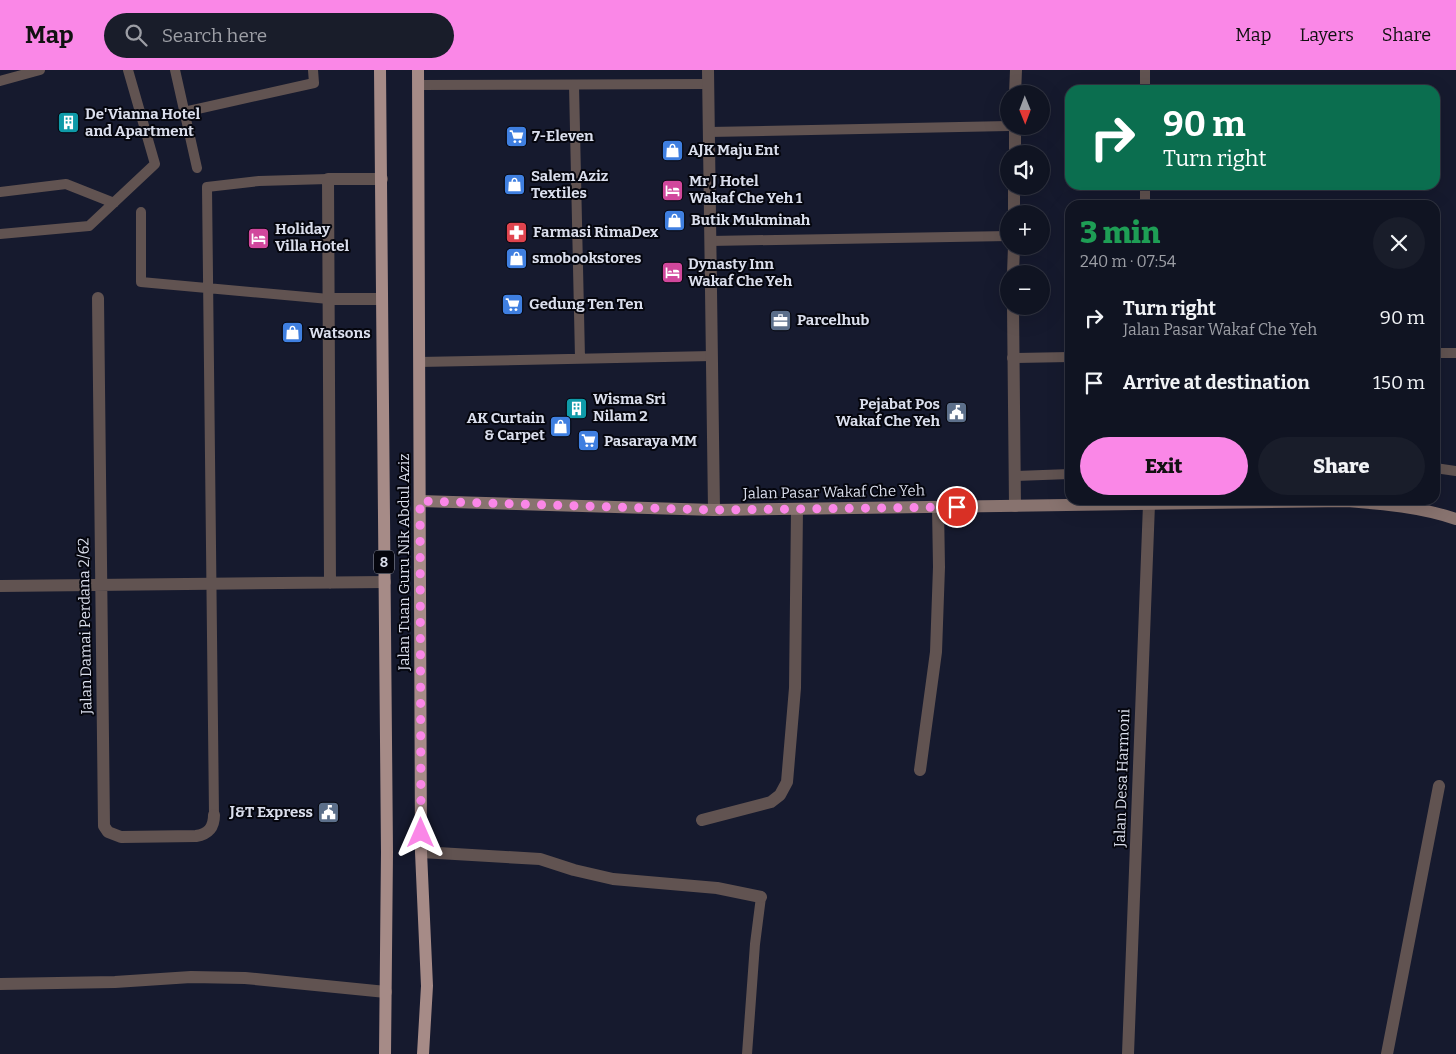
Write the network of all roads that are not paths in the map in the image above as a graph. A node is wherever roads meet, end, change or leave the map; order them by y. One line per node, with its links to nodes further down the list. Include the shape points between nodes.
1 (40, 70): 10 (lane)
2 (128, 70): 23 (lane, via 155,164)
3 (174, 70): 16 (lane)
4 (313, 70): 16 (lane, via 314,83)
5 (380, 70): 20 (main road, Jalan Tuan Guru Nik Abdul Aziz / 8)
6 (418, 70): 12 (main road, Jalan Tuan Guru Nik Abdul Aziz)
7 (708, 70): 11 (street)
8 (1016, 70): 14 (street)
9 (1145, 70): 15 (lane)
10 (0, 81)
11 (708, 84): 13 (lane); 18 (street)
12 (418, 85): 13 (lane); 39 (main road, Jalan Tuan Guru Nik Abdul Aziz)
13 (574, 85): 37 (lane)
14 (1015, 85)
15 (1145, 85)
16 (184, 112): 19 (lane)
17 (1000, 126): 18 (lane)
18 (709, 132): 27 (street)
19 (197, 168)
20 (382, 178): 21 (street); 31 (main road, Jalan Tuan Guru Nik Abdul Aziz / 8)
21 (328, 180): 28 (lane, via 259,181 207,187); 30 (street)
22 (0, 192): 23 (lane, via 66,184)
23 (114, 203): 25 (lane, via 89,226)
24 (141, 212): 28 (lane, via 141,282)
25 (0, 234)
26 (1000, 236): 27 (lane)
27 (710, 241): 35 (street)
28 (208, 288): 30 (lane); 56 (lane)
29 (98, 298): 55 (street, Jalan Damai Perdana 2/62)
30 (329, 299): 31 (street); 54 (street)
31 (382, 299): 53 (main road, Jalan Tuan Guru Nik Abdul Aziz / 8)
32 (1013, 315): 38 (street)
33 (1440, 353): 34 (lane)
34 (1456, 353)
35 (712, 356): 37 (lane); 51 (street)
36 (1065, 357): 38 (lane)
37 (580, 358): 39 (lane)
38 (1012, 358): 43 (street)
39 (419, 362): 44 (main road, Jalan Tuan Guru Nik Abdul Aziz)
40 (1440, 469): 41 (lane)
41 (1456, 471)
42 (1065, 474): 43 (lane)
43 (1014, 476): 48 (street)
44 (420, 501): 51 (street, Jalan Pasar Wakaf Che Yeh); 62 (main road, Jalan Tuan Guru Nik Abdul Aziz)
45 (1082, 505): 48 (street, Jalan Pasar Wakaf Che Yeh)
46 (1149, 505): 69 (street, Jalan Desa Harmoni)
47 (1397, 505): 52 (street, Jalan Pasar Wakaf Che Yeh)
48 (1015, 506): 49 (street, Jalan Pasar Wakaf Che Yeh)
49 (938, 507): 50 (street, Jalan Pasar Wakaf Che Yeh); 58 (street, via 936,652)
50 (797, 509): 51 (street, Jalan Pasar Wakaf Che Yeh); 61 (street, via 795,688 787,782 780,795 770,802)
51 (714, 510)
52 (1456, 519)
53 (384, 582): 54 (street); 65 (main road, Jalan Tuan Guru Nik Abdul Aziz / 8)
54 (330, 583): 56 (street)
55 (101, 584): 56 (street); 57 (street); 60 (street, Jalan Damai Perdana 2/62, via 104,826 108,832 122,837 196,836 209,831)
56 (212, 584): 60 (lane)
57 (0, 586)
58 (920, 770)
59 (1439, 786): 70 (street)
60 (214, 815)
61 (702, 820)
62 (421, 852): 63 (street, via 540,859 613,879 717,888); 67 (main road, Jalan Tuan Guru Nik Abdul Aziz, via 427,986)
63 (761, 897): 68 (lane, via 754,944)
64 (0, 984): 65 (street, via 245,978)
65 (386, 992): 66 (main road, Jalan Tuan Guru Nik Abdul Aziz / 8)
66 (385, 1054)
67 (422, 1054)
68 (747, 1054)
69 (1128, 1054)
70 (1387, 1054)

